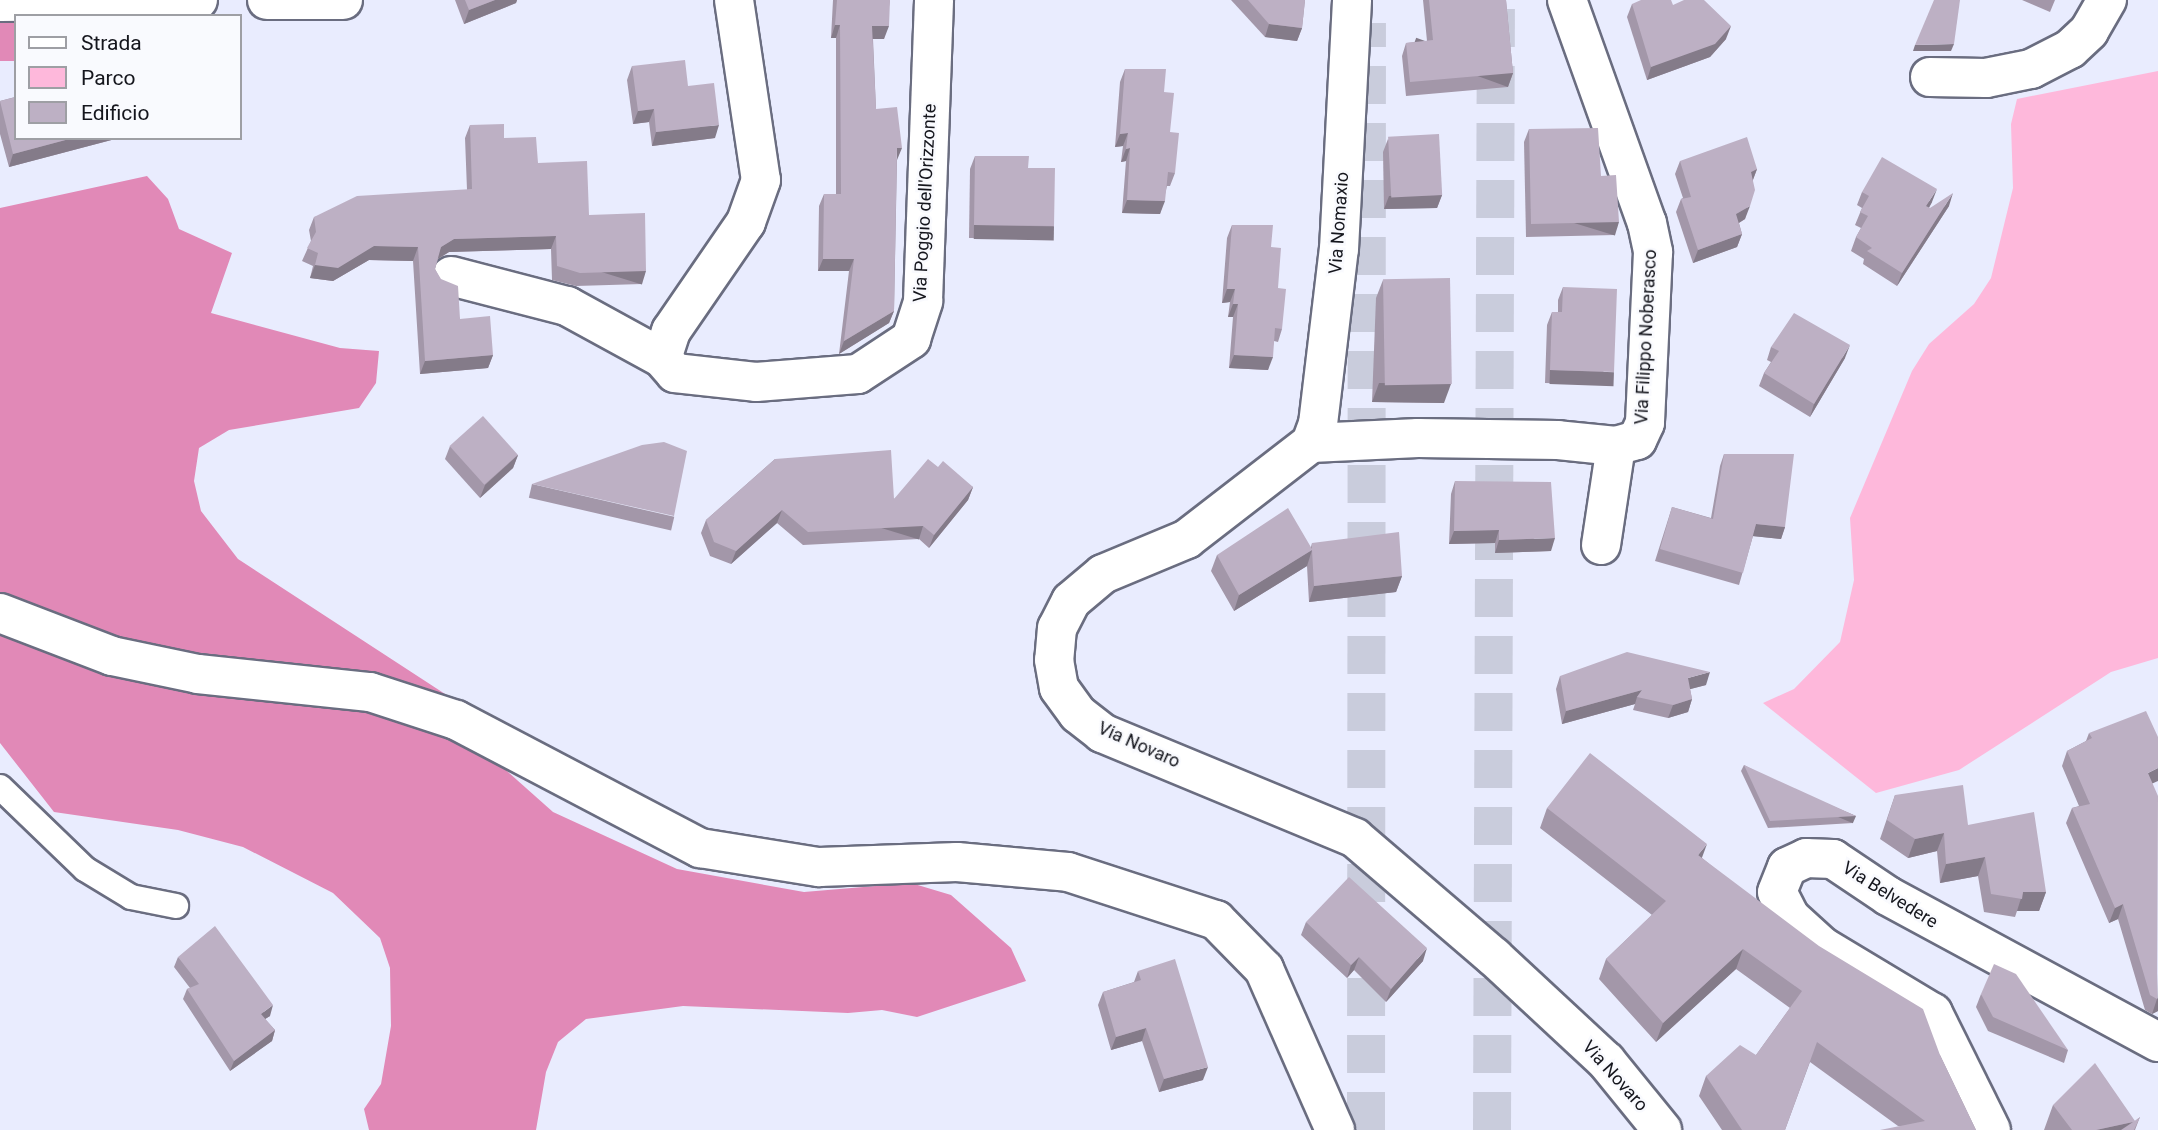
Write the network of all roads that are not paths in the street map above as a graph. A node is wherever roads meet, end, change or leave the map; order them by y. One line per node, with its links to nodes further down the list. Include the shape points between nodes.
1 (198, 0): 9 (street)
2 (267, 0): 8 (street)
3 (734, 0): 12 (street, via 761,180 746,222 671,331)
4 (933, 0): 12 (street, Via Poggio dell'Orizzonte, via 923,301 911,339 858,374 756,382 675,373)
5 (1352, 0): 13 (street, Via Nomaxio, via 1339,249 1318,424)
6 (1567, 0): 14 (street, Via Filippo Noberasco, via 1647,223 1653,252 1645,423 1637,440)
7 (2107, 0): 10 (street, via 2089,30 2070,49 2031,69 1986,78)
8 (320, 1)
9 (0, 2)
10 (1930, 77)
11 (451, 276): 12 (street, Via Poggio dell'Orizzonte, via 567,306)
12 (662, 358)
13 (1311, 443): 14 (street, via 1418,438 1559,440); 21 (street, Via Novaro, via 1187,539 1103,574 1071,601 1057,628 1054,660 1059,688 1078,714 1102,733 1355,838 1606,1061)
14 (1616, 446): 15 (street)
15 (1601, 545)
16 (0, 613): 20 (street, via 112,656 198,674 370,692 456,720 700,848 819,867 957,862 1068,872 1216,920 1264,969)
17 (0, 787): 18 (lane, via 85,869 131,897)
18 (176, 906)
19 (2158, 1042): 22 (street, Via Belvedere, via 1888,896 1833,859 1806,858 1787,867 1777,892 1790,917 1823,947 1933,1013)
20 (1335, 1130)
21 (1662, 1130)
22 (1991, 1130)

